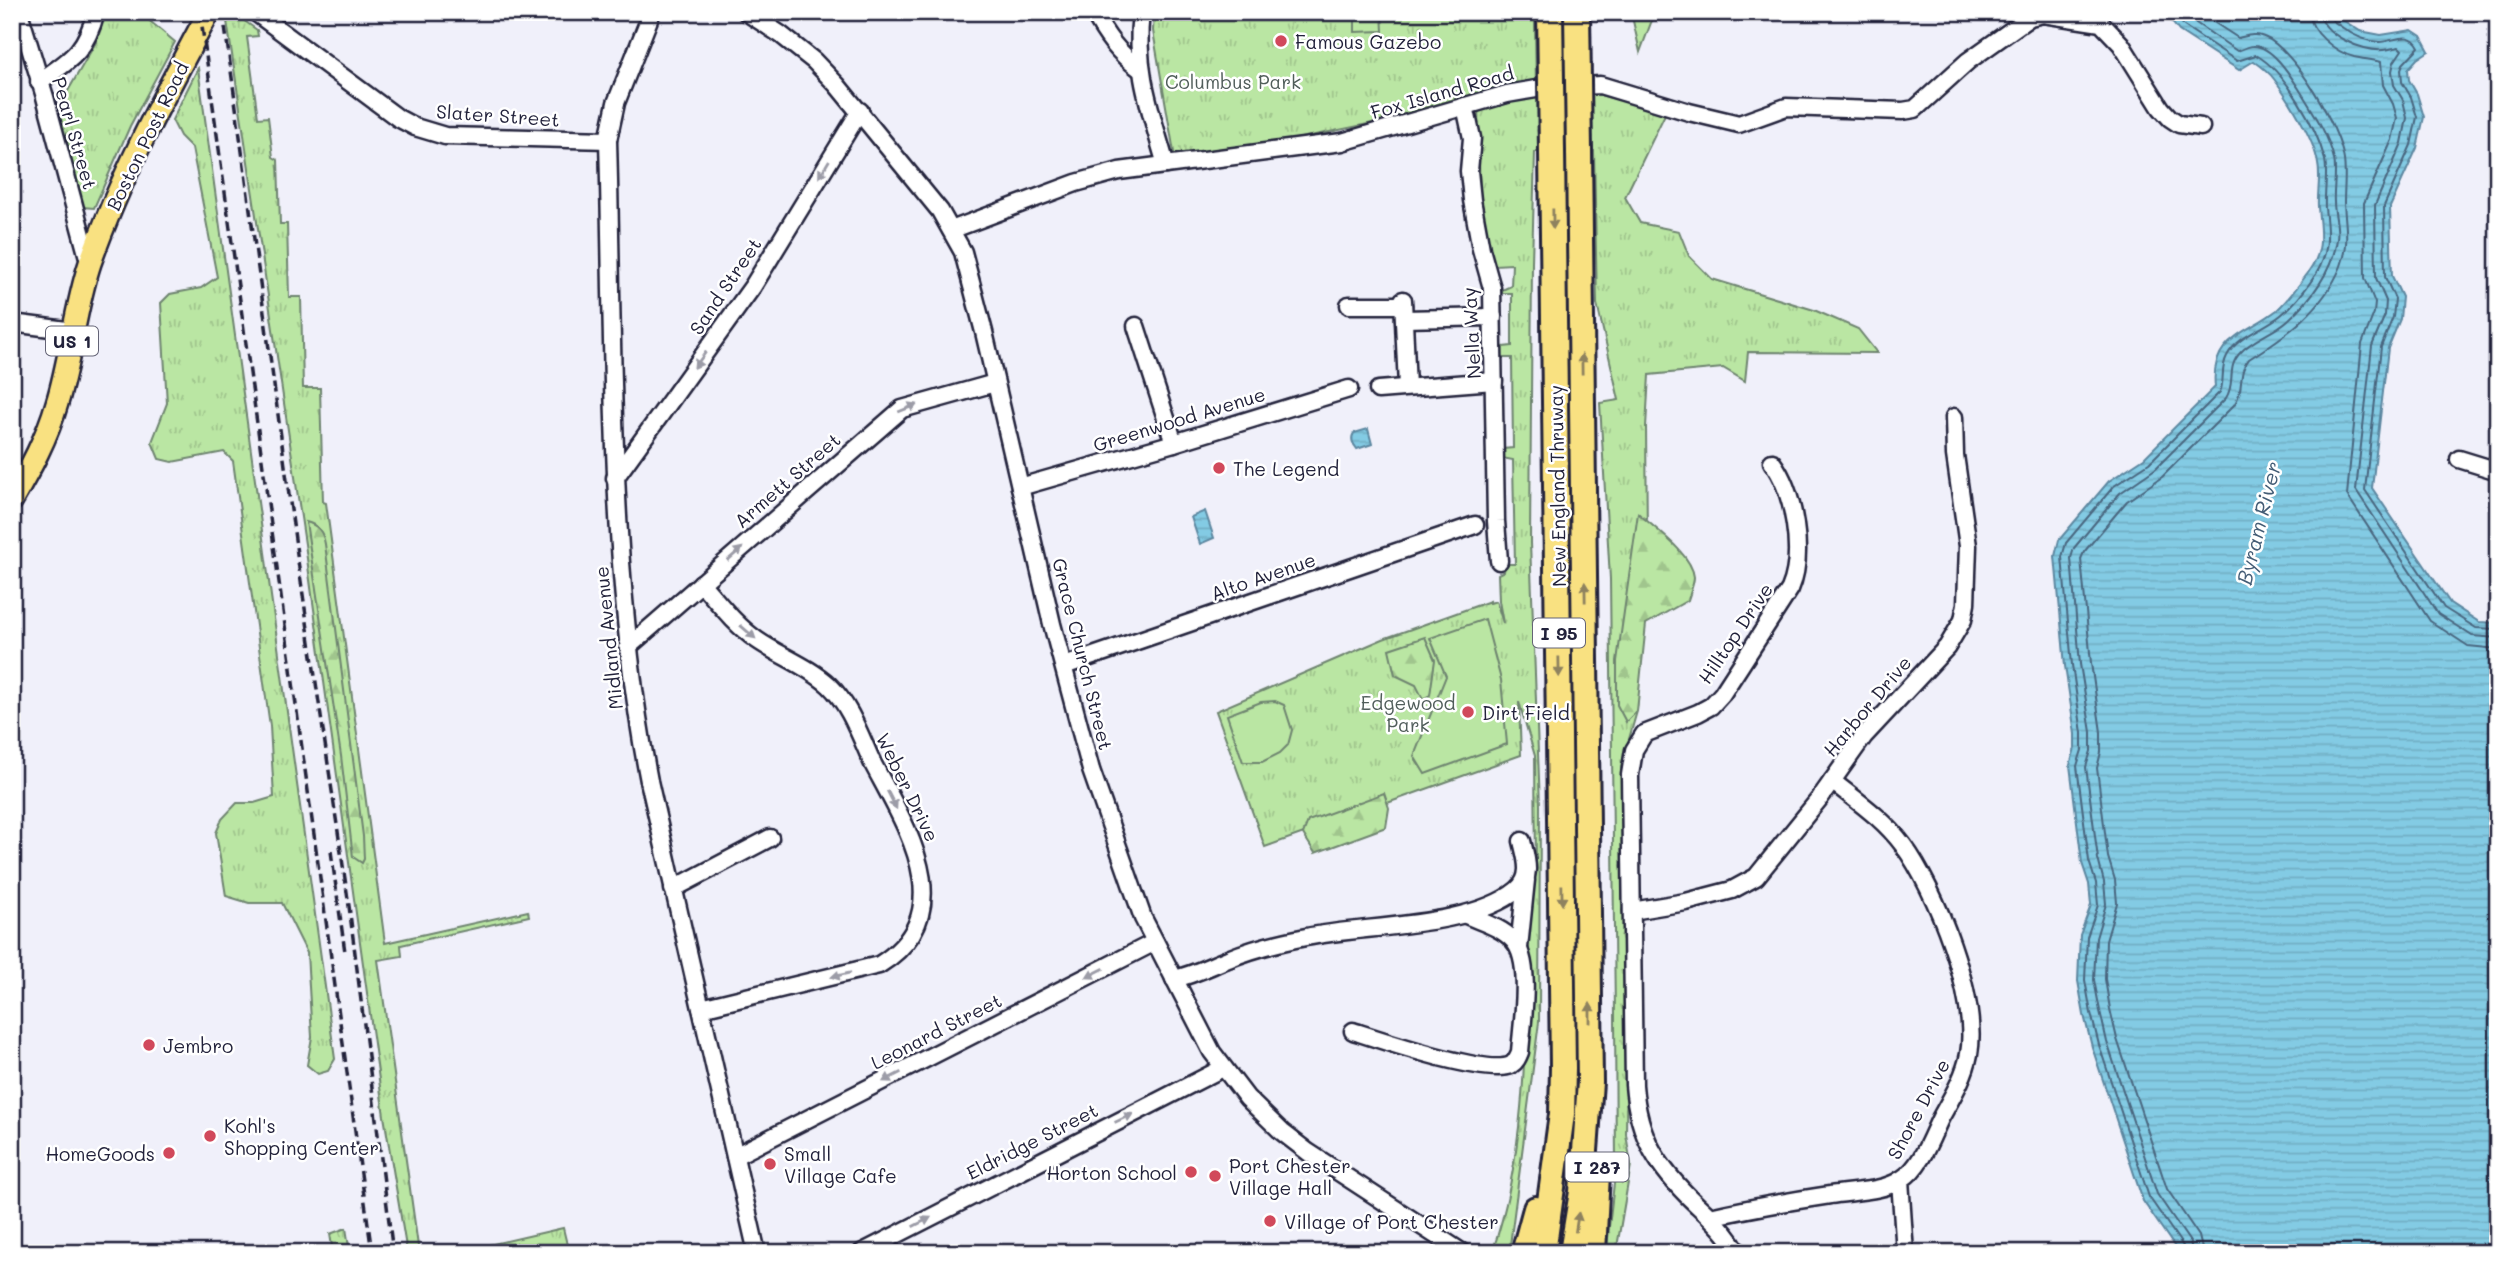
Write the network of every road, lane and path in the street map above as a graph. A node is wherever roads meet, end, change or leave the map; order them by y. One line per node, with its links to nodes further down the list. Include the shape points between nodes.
1 (19, 12): 12 (street, Pearl Street)
2 (96, 12): 12 (street, via 79,52)
3 (209, 12): 19 (main road, Boston Post Road / US 1, via 134,154)
4 (255, 12): 16 (street, Slater Street, via 398,118 430,133)
5 (652, 12): 16 (street, Midland Avenue, via 616,103)
6 (1093, 12): 11 (street, via 1108,40)
7 (1141, 12): 11 (street)
8 (1550, 12): 58 (highway, New England Thruway / I 95, one-way to 58, bridge)
9 (1577, 12): 57 (highway, New England Thruway / I 95, one-way to 9, bridge)
10 (752, 14): 14 (street, Grace Church Street, via 814,61)
11 (1140, 69): 17 (street)
12 (39, 82): 19 (street, Pearl Street)
13 (1465, 106): 15 (street, Fox Island Road, via 1536,89 1600,85 1739,124 1786,107 1903,111 1915,109 1968,61 2030,18 2043,14 2101,23 2121,44 2170,118); 17 (street, Fox Island Road, via 1342,142); 22 (street, Nella Way, via 1472,138 1472,200 1492,288)
14 (860, 111): 18 (street, Grace Church Street); 36 (street, Sand Street, one-way to 36, via 753,286)
15 (2201, 127)
16 (608, 140): 36 (street, Midland Avenue)
17 (1166, 165): 18 (street, Fox Island Road, via 1076,183)
18 (951, 230): 27 (street, Grace Church Street, via 963,252)
19 (90, 265): 25 (main road, Boston Post Road / US 1)
20 (1349, 305): 21 (street)
21 (1403, 308): 22 (street); 28 (street)
22 (1493, 317): 26 (street, Nella Way)
23 (12, 323): 25 (street)
24 (1136, 326): 32 (street)
25 (74, 331): 38 (main road, Boston Post Road / US 1, via 50,425)
26 (1494, 381): 28 (street); 40 (street, Nella Way)
27 (995, 383): 37 (street, Grace Church Street); 41 (street, Armett Street, one-way to 27, via 902,409)
28 (1407, 387): 30 (street)
29 (1349, 389): 32 (street, Greenwood Avenue)
30 (1378, 390)
31 (1954, 417): 44 (street, Harbor Drive, via 1967,530 1963,620 1947,647 1864,736)
32 (1174, 443): 37 (street, Greenwood Avenue)
33 (2459, 459): 35 (street)
34 (1772, 462): 49 (street, Hilltop Drive, via 1789,493 1796,547 1794,580 1717,700 1698,713 1653,729 1634,750 1630,775)
35 (2498, 471)
36 (615, 478): 42 (street, Midland Avenue)
37 (1020, 487): 43 (street, Grace Church Street)
38 (12, 500)
39 (1475, 525): 43 (street, Alto Avenue)
40 (1499, 561)
41 (701, 583): 42 (street, Armett Street); 54 (street, Weber Drive, one-way to 54, via 755,639 817,677 839,697 913,842 923,879 921,909 911,934 879,965)
42 (628, 647): 48 (street, Midland Avenue, via 640,734)
43 (1064, 666): 51 (street, Grace Church Street, via 1097,786 1130,886)
44 (1832, 781): 49 (street, Harbor Drive, via 1765,868 1744,886); 60 (street, Shore Drive, via 1887,826 1912,858 1954,953 1969,1019 1965,1068 1922,1155)
45 (770, 838): 48 (street)
46 (1522, 841): 47 (street)
47 (1526, 880): 50 (street, via 1496,905); 52 (street)
48 (673, 889): 54 (street, Midland Avenue)
49 (1632, 911): 61 (street, Hilltop Drive, via 1637,1112 1660,1165)
50 (1466, 915): 52 (street, via 1504,932); 53 (street, via 1306,937)
51 (1155, 942): 53 (street, Grace Church Street); 59 (street, Leonard Street, one-way to 59)
52 (1519, 948): 55 (street, via 1524,991 1520,1052 1512,1064 1479,1065)
53 (1174, 979): 56 (street, Grace Church Street)
54 (701, 1008): 59 (street, Midland Avenue)
55 (1353, 1031)
56 (1223, 1068): 63 (street, Eldridge Street, one-way to 56); 64 (street, Grace Church Street, via 1282,1132)
57 (1590, 1082): 67 (highway, New England Thruway / I 95, one-way to 57, via 1582,1192); 68 (highway, I 287, via 1597,1194)
58 (1562, 1114): 65 (highway, I 287); 66 (highway, New England Thruway / I 95)
59 (736, 1156): 62 (street, Midland Avenue)
60 (1900, 1180): 61 (street, Shore Drive); 70 (street)
61 (1710, 1217): 69 (street, Hilltop Drive)
62 (757, 1253)
63 (861, 1253)
64 (1463, 1253)
65 (1524, 1253)
66 (1543, 1253)
67 (1572, 1253)
68 (1593, 1253)
69 (1738, 1253)
70 (1905, 1253)

